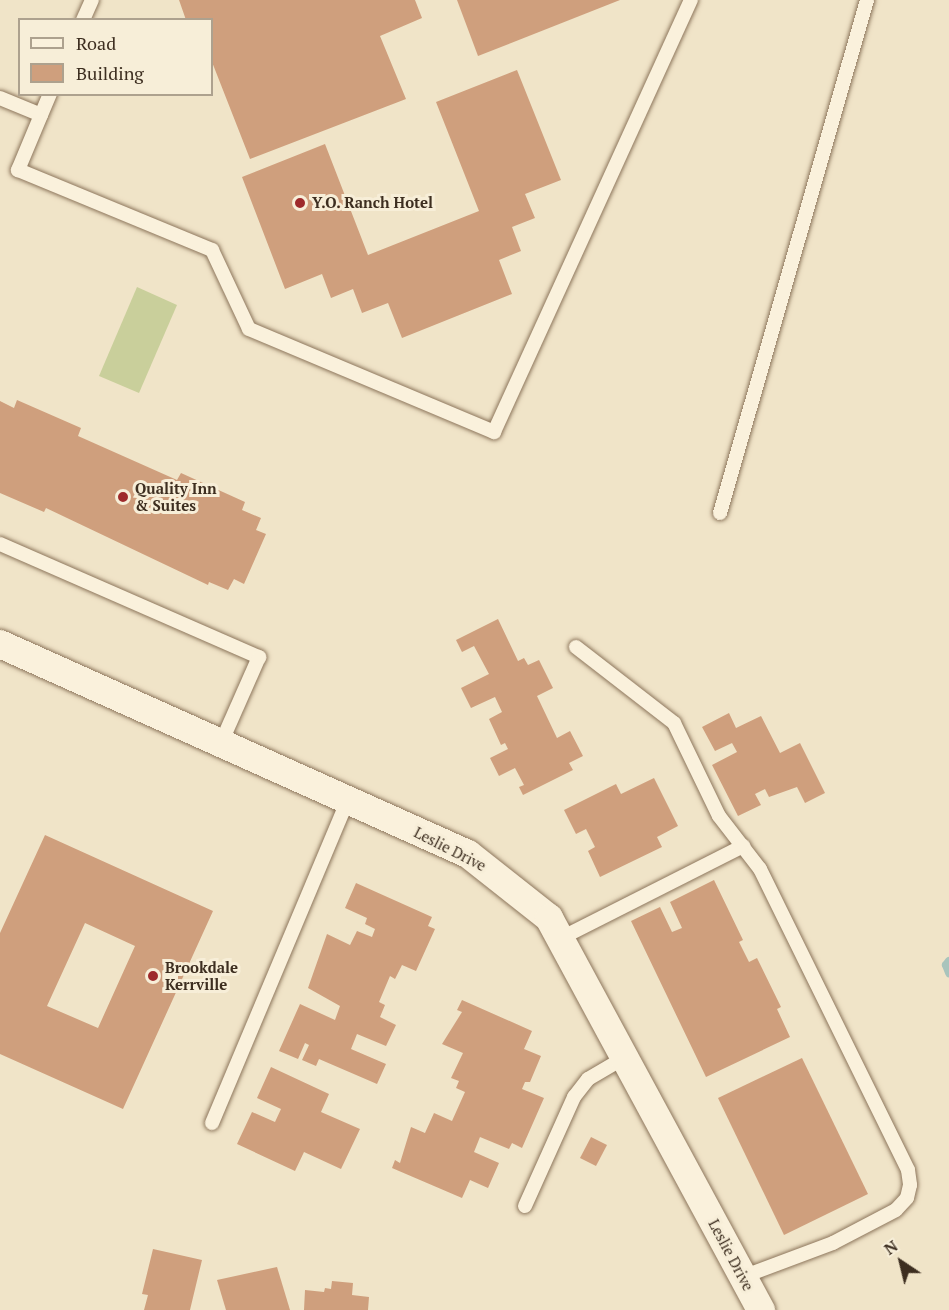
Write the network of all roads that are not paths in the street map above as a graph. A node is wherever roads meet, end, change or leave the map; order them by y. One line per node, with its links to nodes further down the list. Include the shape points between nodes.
1 (92, 0): 4 (lane)
2 (691, 0): 7 (lane, via 494,432 249,329 212,250 18,170)
3 (867, 0): 8 (lane)
4 (84, 18)
5 (49, 96): 7 (lane)
6 (0, 98): 7 (lane)
7 (41, 115)
8 (720, 513)
9 (0, 544): 12 (lane, via 259,657)
10 (0, 644): 12 (street, Leslie Drive)
11 (576, 647): 14 (lane, via 675,723 719,816)
12 (221, 743): 13 (street, Leslie Drive)
13 (348, 800): 15 (street, Leslie Drive, via 468,854 549,918); 17 (lane)
14 (742, 846): 15 (lane); 19 (lane, via 760,869 908,1170 910,1185 907,1198 896,1210 833,1242)
15 (563, 937): 16 (street, Leslie Drive)
16 (627, 1056): 18 (lane, via 588,1079 574,1097); 19 (street, Leslie Drive)
17 (212, 1123)
18 (525, 1206)
19 (742, 1277): 20 (street, Leslie Drive)
20 (760, 1310)

